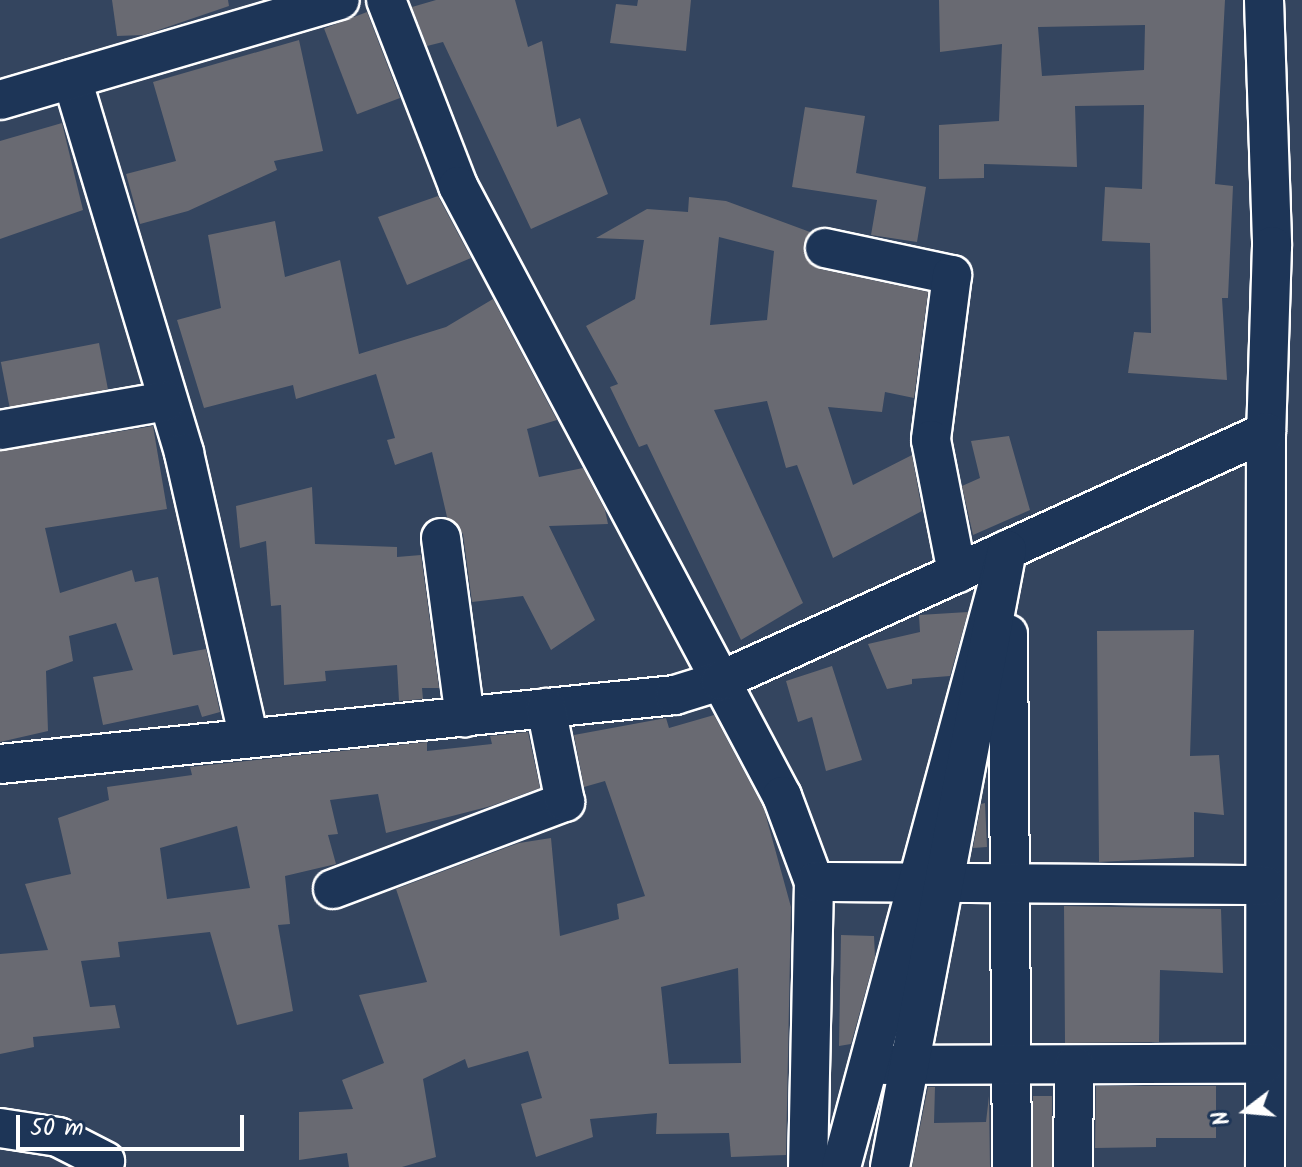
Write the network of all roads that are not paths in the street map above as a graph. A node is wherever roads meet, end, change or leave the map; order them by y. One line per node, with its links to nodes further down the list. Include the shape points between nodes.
1 (340, 0): 4 (street)
2 (386, 0): 14 (street, via 458,186)
3 (1264, 0): 6 (street)
4 (72, 79): 5 (street); 8 (street)
5 (0, 100)
6 (1287, 246): 10 (street)
7 (825, 248): 13 (street, via 952,275 931,440)
8 (166, 401): 9 (street); 17 (street, via 184,453)
9 (0, 430)
10 (1266, 432): 12 (street); 21 (street)
11 (441, 538): 16 (street)
12 (1007, 550): 13 (street); 20 (street); 30 (street); 31 (street); 32 (street)
13 (957, 573): 14 (street)
14 (720, 681): 15 (street, via 675,695); 19 (street, via 782,796)
15 (546, 708): 16 (street); 22 (street, via 565,802)
16 (465, 717): 17 (street)
17 (248, 735): 18 (street)
18 (0, 764)
19 (814, 882): 20 (street); 26 (street)
20 (1020, 883): 21 (street); 24 (street)
21 (1265, 885): 23 (street)
22 (333, 889)
23 (1265, 1064): 25 (street); 34 (street)
24 (1016, 1065): 25 (street); 26 (street)
25 (1074, 1065): 33 (street)
26 (811, 1066): 29 (street)
27 (0, 1128): 28 (street, via 58,1137)
28 (105, 1161)
29 (808, 1167)
30 (841, 1167)
31 (890, 1167)
32 (1012, 1167)
33 (1073, 1167)
34 (1265, 1167)

